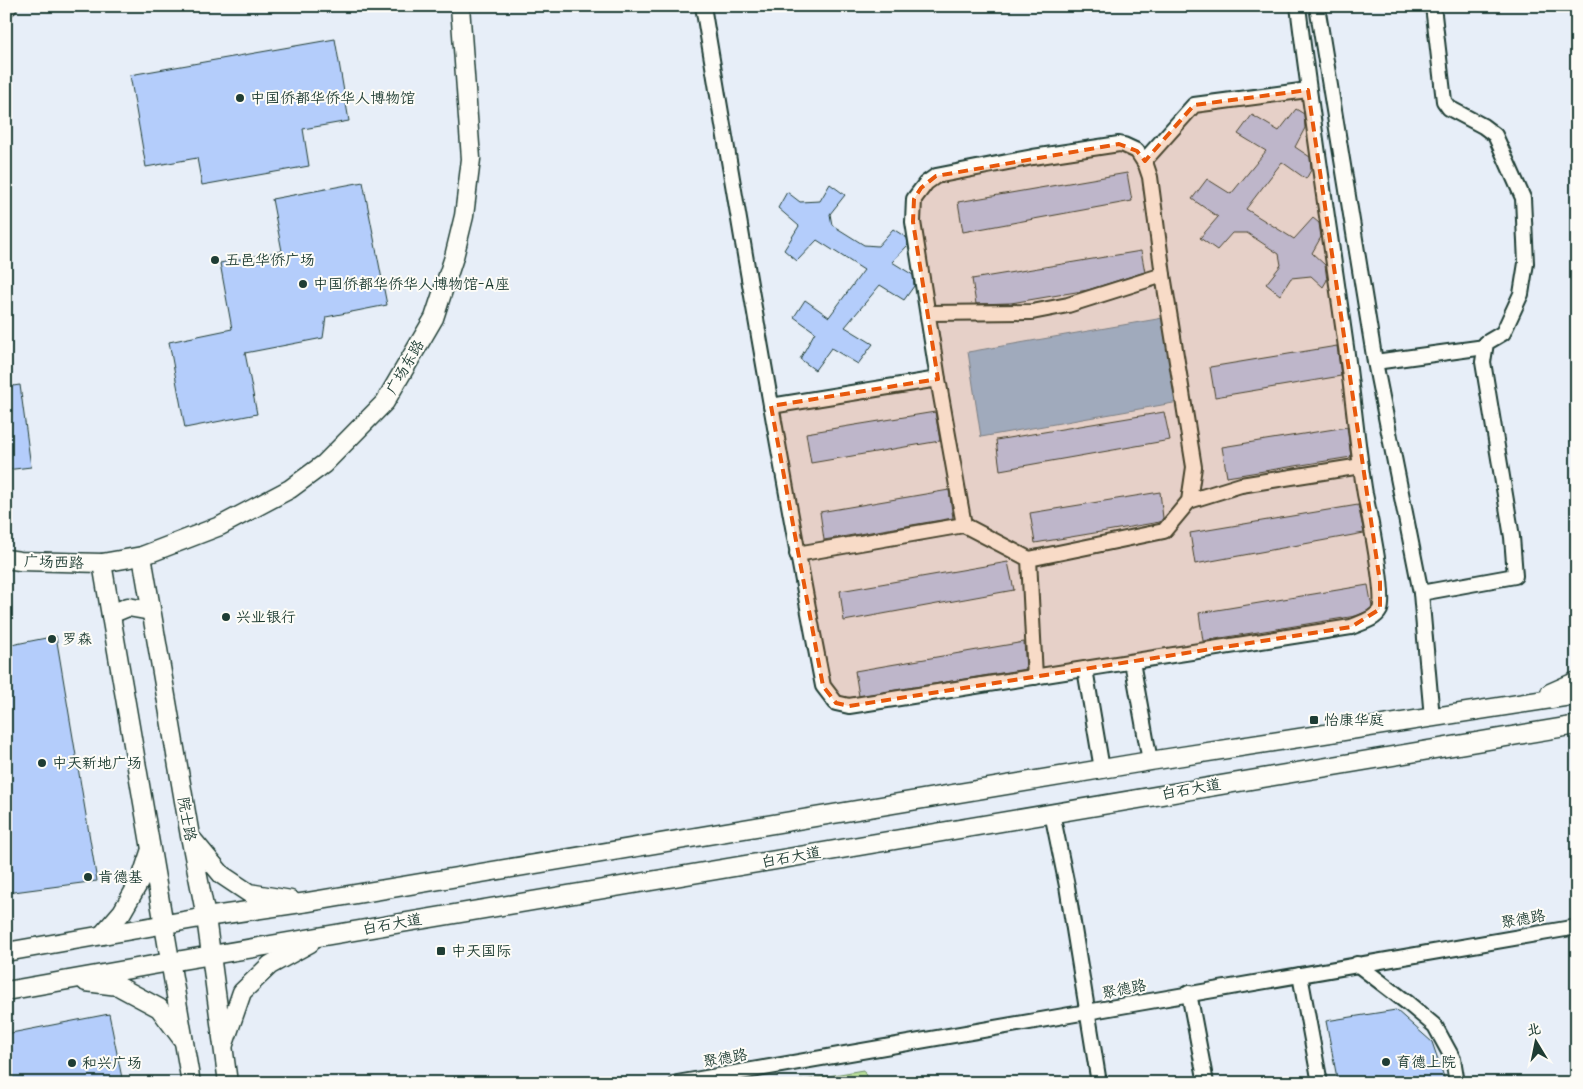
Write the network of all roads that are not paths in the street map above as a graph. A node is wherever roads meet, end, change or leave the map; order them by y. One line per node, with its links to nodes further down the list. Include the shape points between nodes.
1 (460, 6): 18 (main road, 广场东路, via 471,159 464,216 434,318 385,402 324,464 290,489 220,526)
2 (703, 6): 13 (street)
3 (1298, 6): 6 (street)
4 (1317, 6): 11 (street)
5 (1433, 6): 10 (street, via 1444,101 1449,108 1495,135 1523,198 1526,263 1521,294 1504,333 1486,343)
6 (1308, 90): 7 (street, via 1194,105); 14 (street)
7 (1144, 161): 8 (street, via 1150,177); 9 (street, via 1137,152 1119,144 1033,157 931,179 921,188 913,207)
8 (1163, 275): 9 (street, via 1068,305 1032,312); 15 (street, via 1194,467)
9 (928, 313): 12 (street)
10 (1485, 347): 11 (street); 22 (street, via 1483,362 1512,537 1515,576)
11 (1375, 362): 22 (street)
12 (938, 379): 13 (street); 16 (street)
13 (771, 406): 17 (street)
14 (1361, 466): 15 (street, via 1240,485); 25 (street, via 1380,582 1380,609 1376,615 1351,627)
15 (1189, 501): 20 (street, via 1164,531)
16 (964, 525): 17 (street); 20 (street)
17 (797, 554): 27 (street, via 823,686 836,703 849,706)
18 (142, 556): 21 (main road, 广场东路); 23 (main road, 院士路)
19 (6, 559): 21 (main road, 广场西路)
20 (1029, 559): 27 (street)
21 (102, 563): 24 (main road)
22 (1421, 593): 31 (street)
23 (151, 611): 24 (main road, via 128,607); 38 (main road, 院士路)
24 (111, 614): 39 (main road)
25 (1132, 662): 26 (street); 35 (street)
26 (1085, 669): 27 (street); 36 (street)
27 (1035, 677)
28 (1577, 681): 30 (main road)
29 (1577, 695): 30 (main road)
30 (1519, 704): 31 (main road); 33 (main road)
31 (1432, 718): 35 (main road)
32 (1577, 725): 33 (main road, 白石大道)
33 (1522, 733): 34 (main road); 37 (main road, 白石大道)
34 (1577, 735)
35 (1150, 761): 36 (main road)
36 (1102, 769): 40 (main road)
37 (1052, 813): 45 (main road, 白石大道); 54 (street)
38 (190, 836): 40 (main road, via 222,875 249,893); 41 (main road, 院士路)
39 (150, 849): 42 (main road); 44 (main road, via 141,879 122,912)
40 (308, 902): 41 (main road)
41 (206, 916): 42 (main road); 47 (main road, 院士路)
42 (164, 924): 44 (main road); 48 (main road)
43 (1577, 926): 49 (street, 聚德路)
44 (102, 935): 46 (main road)
45 (323, 936): 47 (main road, 白石大道); 56 (main road, via 270,965 242,992)
46 (6, 952)
47 (211, 956): 48 (main road, 白石大道); 56 (main road, 院士路)
48 (170, 962): 51 (main road, 白石大道); 55 (main road)
49 (1357, 964): 50 (street, 聚德路); 63 (street, via 1435,1026 1453,1059)
50 (1300, 975): 53 (street, 聚德路); 62 (street)
51 (68, 980): 52 (main road, 白石大道); 55 (main road, via 118,986 159,1008)
52 (6, 991)
53 (1190, 993): 54 (street, 聚德路); 61 (street)
54 (1088, 1013): 59 (street, 聚德路); 60 (street)
55 (186, 1044): 57 (main road)
56 (223, 1046): 58 (main road, 院士路)
57 (191, 1083)
58 (228, 1083)
59 (677, 1083)
60 (1099, 1083)
61 (1206, 1083)
62 (1320, 1083)
63 (1457, 1083)

